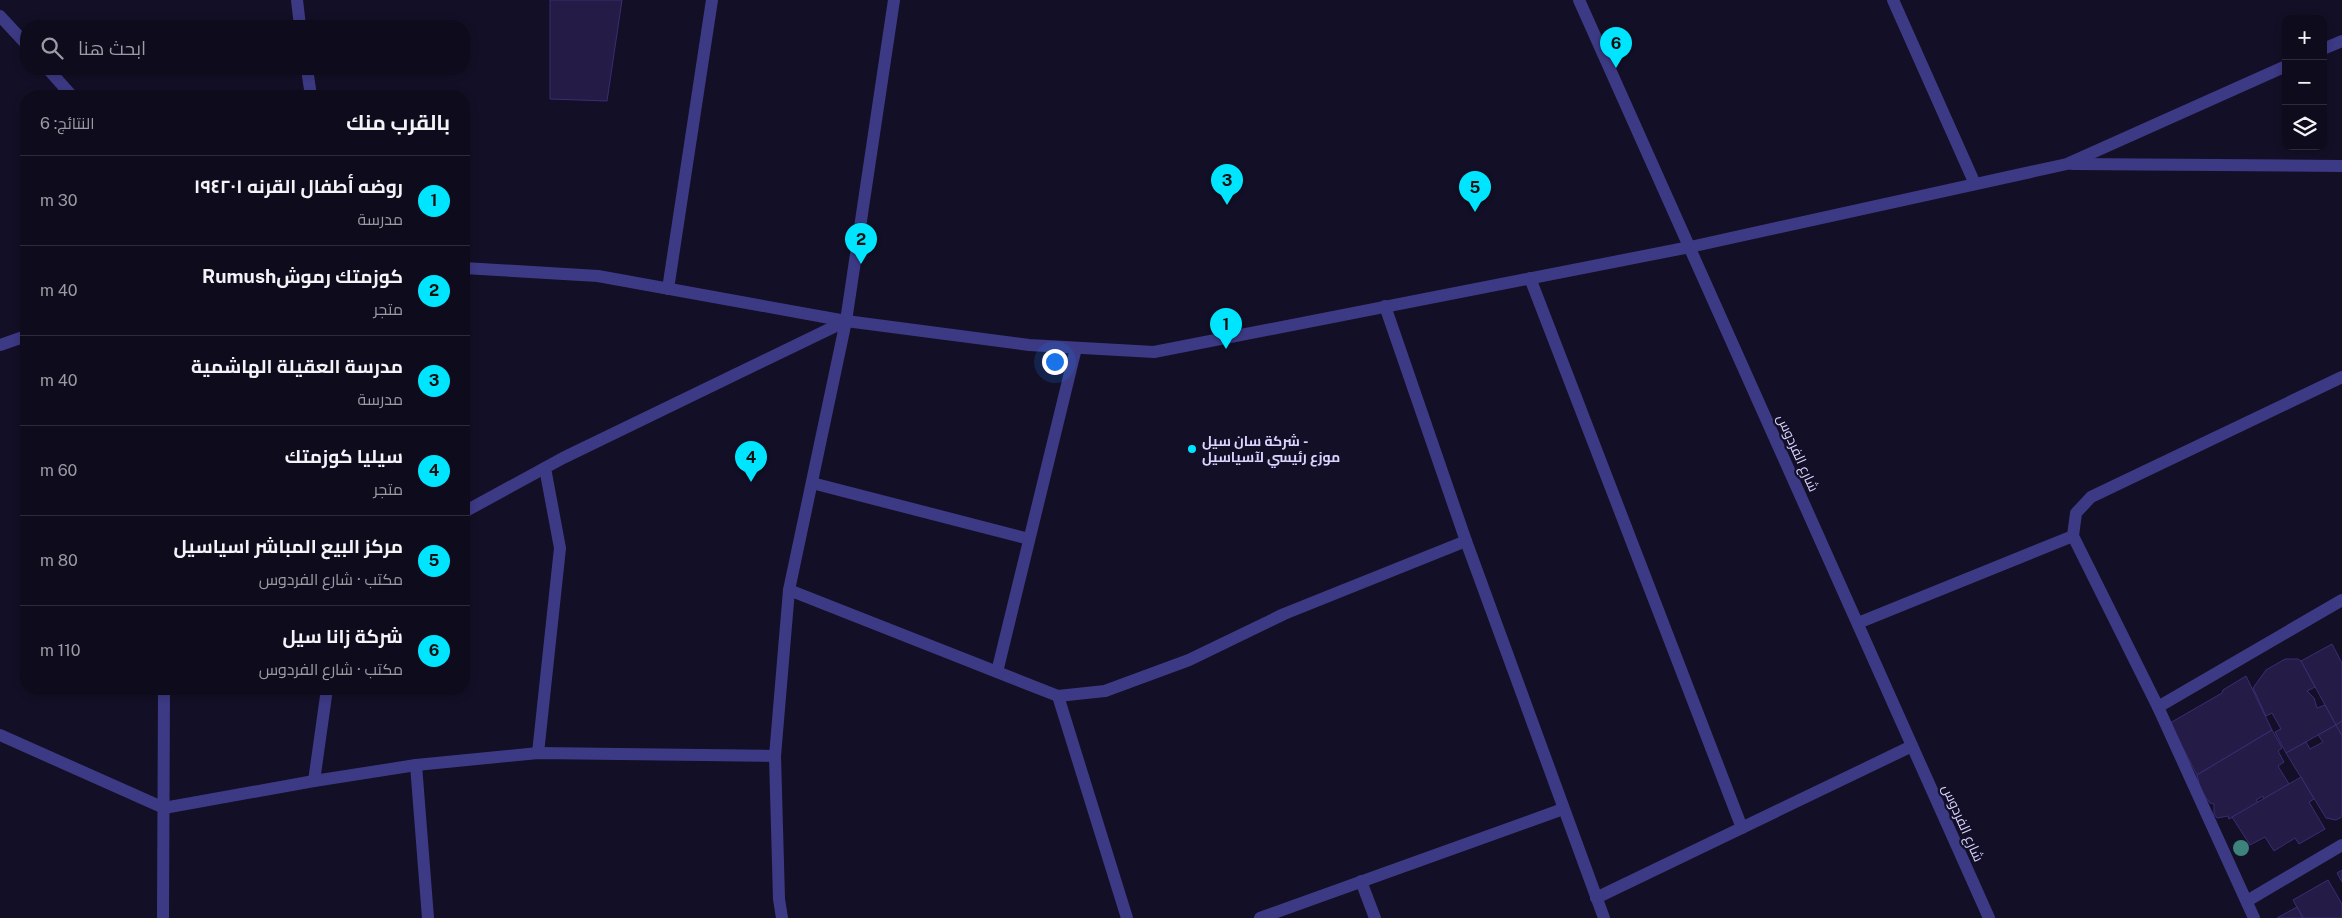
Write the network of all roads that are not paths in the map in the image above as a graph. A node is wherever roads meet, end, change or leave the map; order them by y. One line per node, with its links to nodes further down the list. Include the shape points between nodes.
1 (297, 0): 7 (street)
2 (712, 0): 22 (street)
3 (894, 0): 24 (street)
4 (1579, 0): 19 (street, شارع الفردوس)
5 (1893, 0): 18 (street)
6 (0, 16): 8 (street)
7 (299, 20)
8 (20, 38)
9 (2342, 41): 10 (street)
10 (2327, 47)
11 (2282, 68): 16 (street)
12 (53, 75): 14 (street)
13 (308, 75): 15 (street)
14 (67, 90)
15 (310, 90)
16 (2067, 164): 17 (street); 18 (street)
17 (2342, 166)
18 (1974, 184): 19 (street)
19 (1690, 247): 21 (street); 37 (street, شارع الفردوس)
20 (470, 268): 22 (street, via 598,276)
21 (1530, 278): 23 (street); 51 (street)
22 (668, 289): 24 (street)
23 (1385, 306): 27 (street, via 1154,352); 34 (street)
24 (846, 321): 27 (street, via 1029,345); 29 (street); 30 (street)
25 (20, 338): 26 (street)
26 (0, 345)
27 (1076, 348): 33 (street)
28 (2342, 377): 32 (street, via 2091,497 2076,513)
29 (546, 468): 31 (street); 45 (street, via 560,548)
30 (812, 483): 33 (street); 35 (street)
31 (470, 509)
32 (2073, 536): 37 (street); 42 (street)
33 (1029, 539): 38 (street)
34 (1466, 541): 41 (street, via 1284,614 1189,660 1105,691); 50 (street)
35 (789, 590): 38 (street); 46 (street)
36 (2342, 600): 42 (street)
37 (1858, 623): 44 (street, شارع الفردوس)
38 (997, 672): 41 (street)
39 (164, 695): 49 (street)
40 (326, 695): 48 (street)
41 (1058, 696): 59 (street)
42 (2158, 707): 55 (street)
43 (0, 735): 49 (street)
44 (1912, 746): 51 (street); 63 (street, شارع الفردوس)
45 (538, 753): 46 (street); 47 (street)
46 (775, 756): 58 (street)
47 (416, 765): 48 (street); 57 (street)
48 (314, 781): 49 (street)
49 (164, 808): 56 (street)
50 (1563, 808): 53 (street); 54 (street)
51 (1742, 828): 54 (street)
52 (2342, 845): 55 (street)
53 (1361, 881): 60 (street); 61 (street)
54 (1596, 898): 62 (street)
55 (2247, 901): 64 (street)
56 (163, 918)
57 (428, 918)
58 (782, 918)
59 (1127, 918)
60 (1260, 918)
61 (1375, 918)
62 (1604, 918)
63 (1989, 918)
64 (2254, 918)

